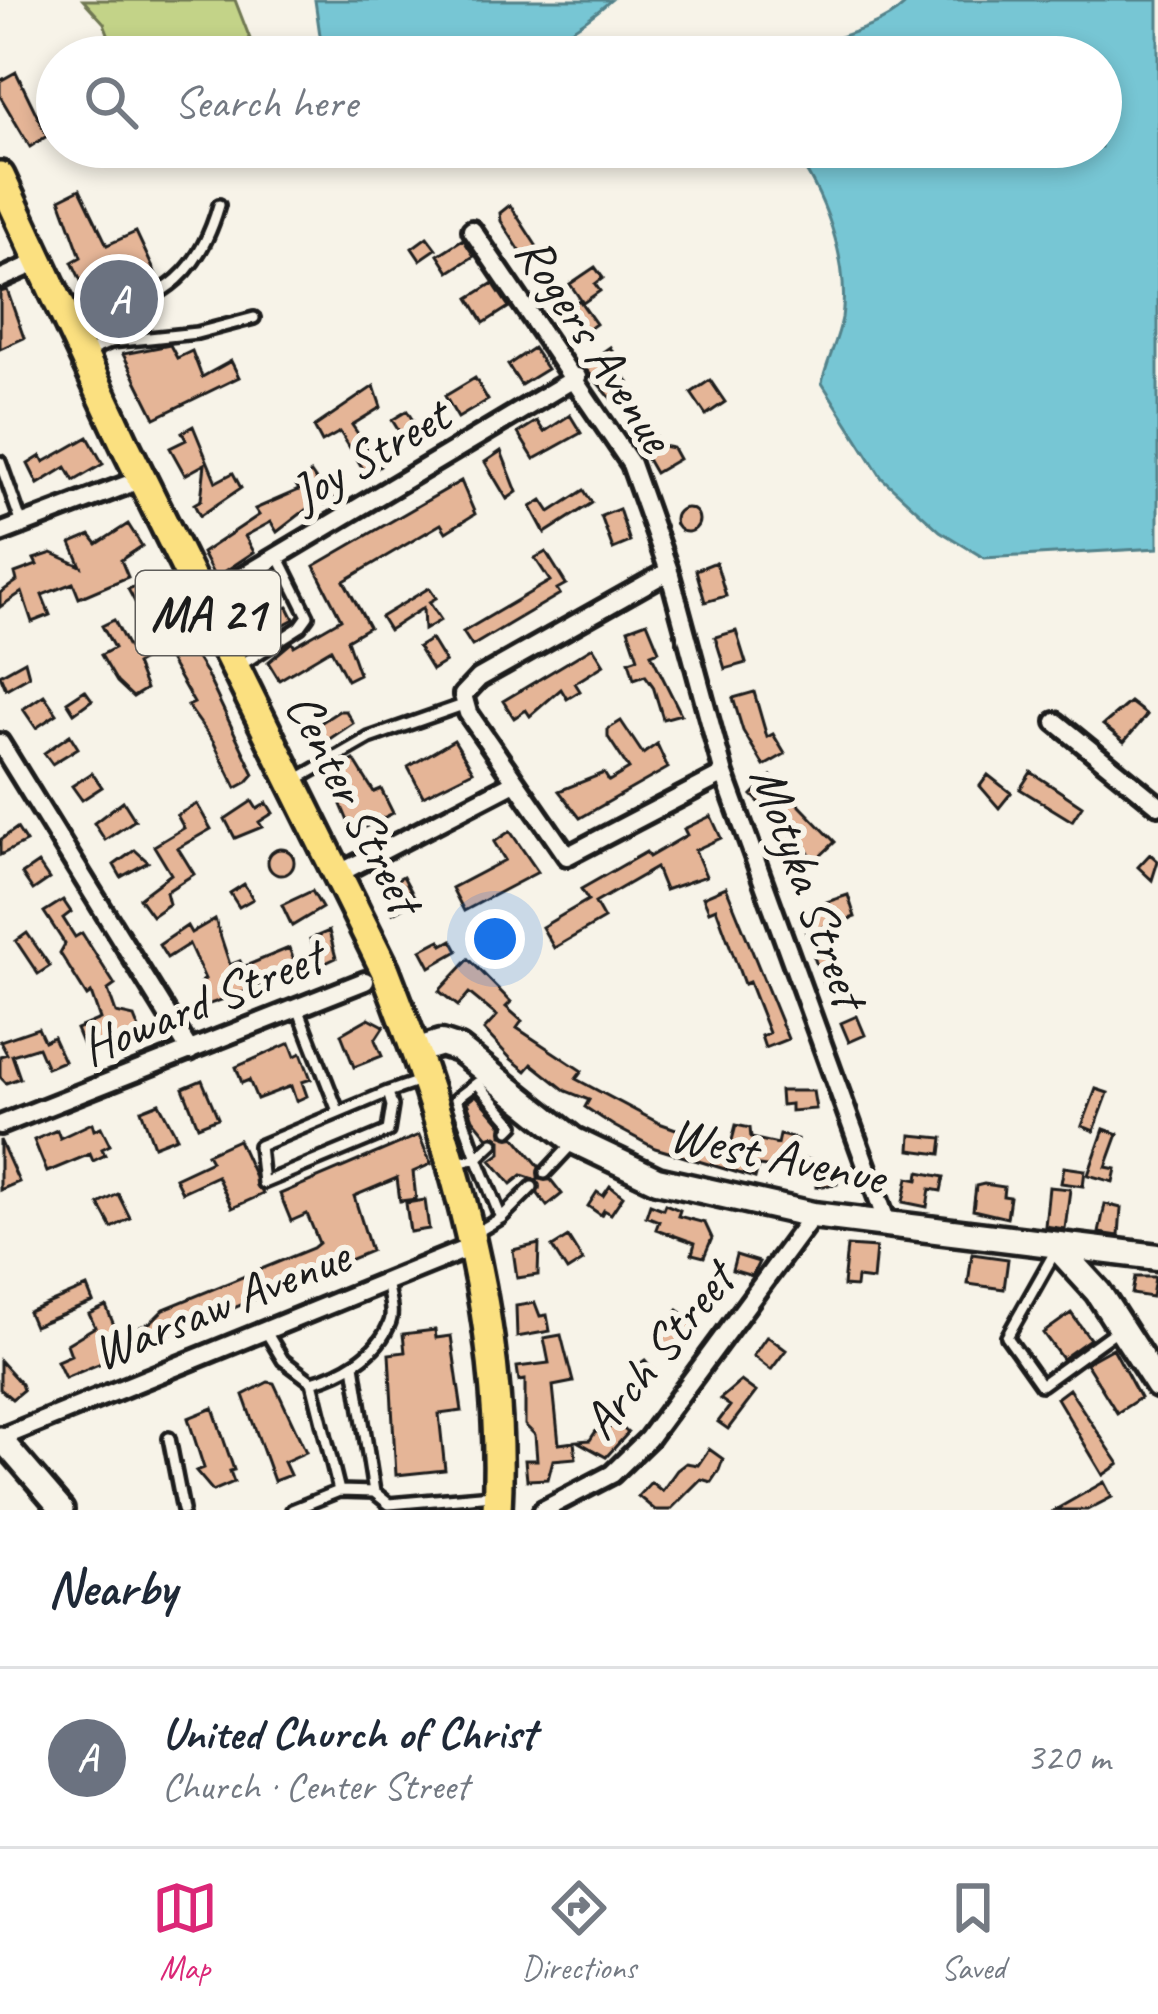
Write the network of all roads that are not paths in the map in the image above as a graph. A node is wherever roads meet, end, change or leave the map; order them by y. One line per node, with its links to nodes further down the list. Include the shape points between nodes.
1 (0, 176): 4 (main road, Center Street / MA 21)
2 (219, 205): 7 (lane, via 208,244 183,278)
3 (472, 230): 8 (street, Rogers Avenue)
4 (38, 262): 5 (street); 7 (main road, Center Street / MA 21)
5 (0, 279)
6 (254, 318): 7 (lane, via 197,333)
7 (77, 344): 10 (main road, Center Street / MA 21)
8 (577, 377): 13 (street, Joy Street); 14 (street, Rogers Avenue, via 631,464)
9 (0, 462): 11 (lane)
10 (142, 479): 11 (street); 15 (main road, Center Street / MA 21)
11 (22, 524): 12 (street)
12 (0, 533)
13 (278, 556): 15 (street, Joy Street); 16 (lane, via 308,616)
14 (669, 571): 17 (street, via 479,678); 20 (street, Motyka Street)
15 (202, 601): 16 (main road, Center Street / MA 21)
16 (235, 668): 21 (main road, Center Street / MA 21)
17 (465, 700): 21 (lane, via 369,738); 22 (street)
18 (1056, 722): 23 (street)
19 (0, 742): 28 (street)
20 (724, 774): 22 (street, via 567,856); 45 (street, Motyka Street)
21 (290, 783): 24 (main road, Center Street / MA 21)
22 (513, 783): 24 (street)
23 (1158, 805)
24 (336, 875): 27 (main road, Center Street / MA 21)
25 (365, 981): 26 (street, Howard Street)
26 (298, 1008): 28 (street, Howard Street); 31 (lane)
27 (418, 1050): 29 (main road, Center Street / MA 21); 33 (main road, West Avenue, via 441,1043 459,1049)
28 (190, 1052): 34 (street, Howard Street)
29 (428, 1078): 30 (lane); 32 (main road, Center Street / MA 21)
30 (388, 1093): 31 (lane); 31 (lane, via 388,1131 263,1183 259,1146)
31 (338, 1111)
32 (457, 1111): 33 (lane, via 477,1083); 37 (lane); 40 (main road, Center Street / MA 21)
33 (508, 1111): 36 (lane); 38 (main road, West Avenue)
34 (0, 1125)
35 (482, 1130): 37 (lane)
36 (509, 1130)
37 (470, 1138): 40 (lane)
38 (575, 1141): 41 (lane); 43 (main road, West Avenue, via 657,1180)
39 (493, 1143): 40 (lane)
40 (465, 1161): 44 (lane); 46 (main road, Center Street / MA 21)
41 (545, 1173)
42 (532, 1187): 44 (lane)
43 (813, 1215): 45 (main road, West Avenue); 64 (street, Arch Street, via 648,1439 612,1474)
44 (501, 1218): 46 (lane)
45 (887, 1223): 47 (main road, West Avenue)
46 (470, 1242): 49 (street, Warsaw Avenue); 59 (main road, Center Street / MA 21, via 493,1365)
47 (1057, 1247): 48 (main road, West Avenue); 50 (main road); 50 (lane, via 1007,1337 1041,1385)
48 (1158, 1257)
49 (386, 1282): 51 (street, Warsaw Avenue); 52 (lane, via 391,1322)
50 (1122, 1327): 54 (main road)
51 (265, 1330): 53 (lane, via 283,1360); 55 (street, Warsaw Avenue)
52 (354, 1364): 53 (lane); 58 (lane)
53 (311, 1382): 57 (lane)
54 (1158, 1385)
55 (0, 1438): 61 (street)
56 (170, 1438): 62 (lane)
57 (339, 1491): 58 (lane); 63 (lane)
58 (374, 1492): 60 (lane)
59 (497, 1502): 60 (lane)
60 (389, 1507)
61 (62, 1510)
62 (183, 1510)
63 (292, 1510)
64 (542, 1510)

